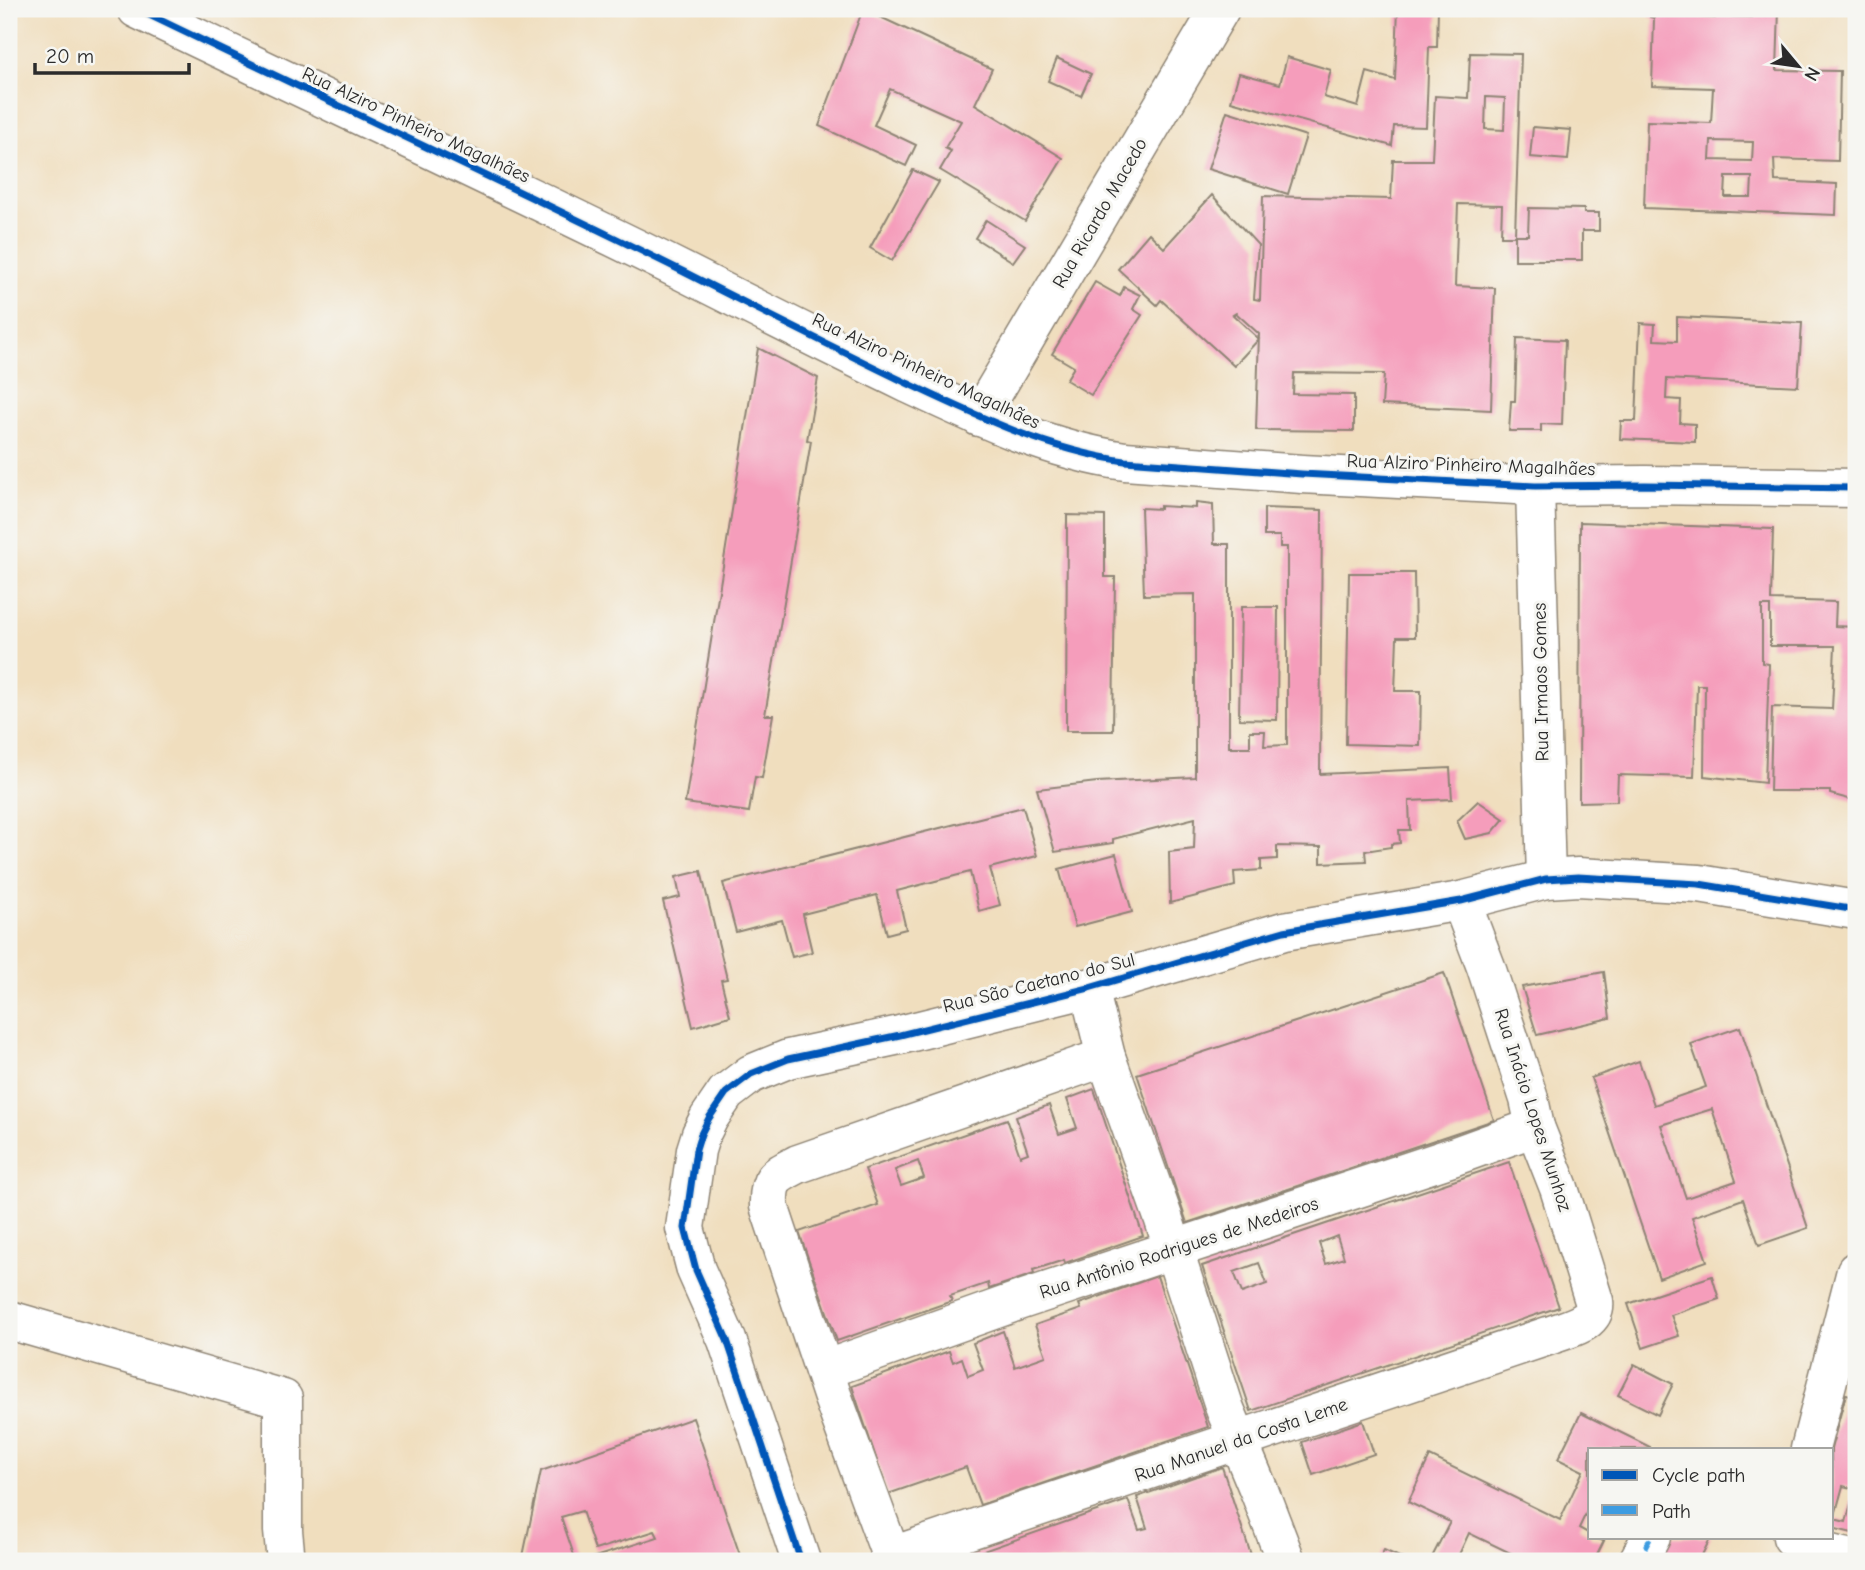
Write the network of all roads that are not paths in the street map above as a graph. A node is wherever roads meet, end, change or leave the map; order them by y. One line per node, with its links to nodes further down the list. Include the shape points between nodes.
1 (137, 9): 3 (street, Rua Alziro Pinheiro Magalhães, via 556,208)
2 (1220, 9): 3 (street, Rua Ricardo Macedo)
3 (979, 417): 4 (street, Rua Alziro Pinheiro Magalhães, via 1050,444 1125,461)
4 (1535, 486): 5 (street, Rua Alziro Pinheiro Magalhães); 6 (street, Rua Irmaos Gomes)
5 (1856, 488)
6 (1546, 878): 7 (street, Rua São Caetano do Sul); 8 (street, Rua São Caetano do Sul, via 1699,884)
7 (1461, 901): 9 (street, Rua São Caetano do Sul, via 1284,932); 11 (street, Rua Inácio Lopes Munhoz)
8 (1856, 910)
9 (1088, 988): 10 (street); 25 (street, Rua São Caetano do Sul, via 788,1059 751,1074 726,1093 709,1118 696,1150 685,1228)
10 (1106, 1057): 12 (street); 17 (street, via 798,1164 776,1176 768,1191 769,1206)
11 (1535, 1127): 12 (street, Rua Antônio Rodrigues de Medeiros); 15 (street, Rua Inácio Lopes Munhoz, via 1594,1301)
12 (1174, 1250): 17 (street, Rua Antônio Rodrigues de Medeiros); 18 (street)
13 (1856, 1271): 16 (street)
14 (9, 1320): 24 (street, via 283,1399)
15 (1589, 1320): 18 (street, Rua Manuel da Costa Leme)
16 (1847, 1348): 19 (street)
17 (824, 1370): 22 (street)
18 (1239, 1440): 22 (street, Rua Manuel da Costa Leme); 26 (street)
19 (1810, 1448)
20 (1650, 1538): 27 (street)
21 (1792, 1538): 23 (street)
22 (892, 1559)
23 (1856, 1560)
24 (286, 1561)
25 (801, 1561)
26 (1286, 1561)
27 (1638, 1561)

